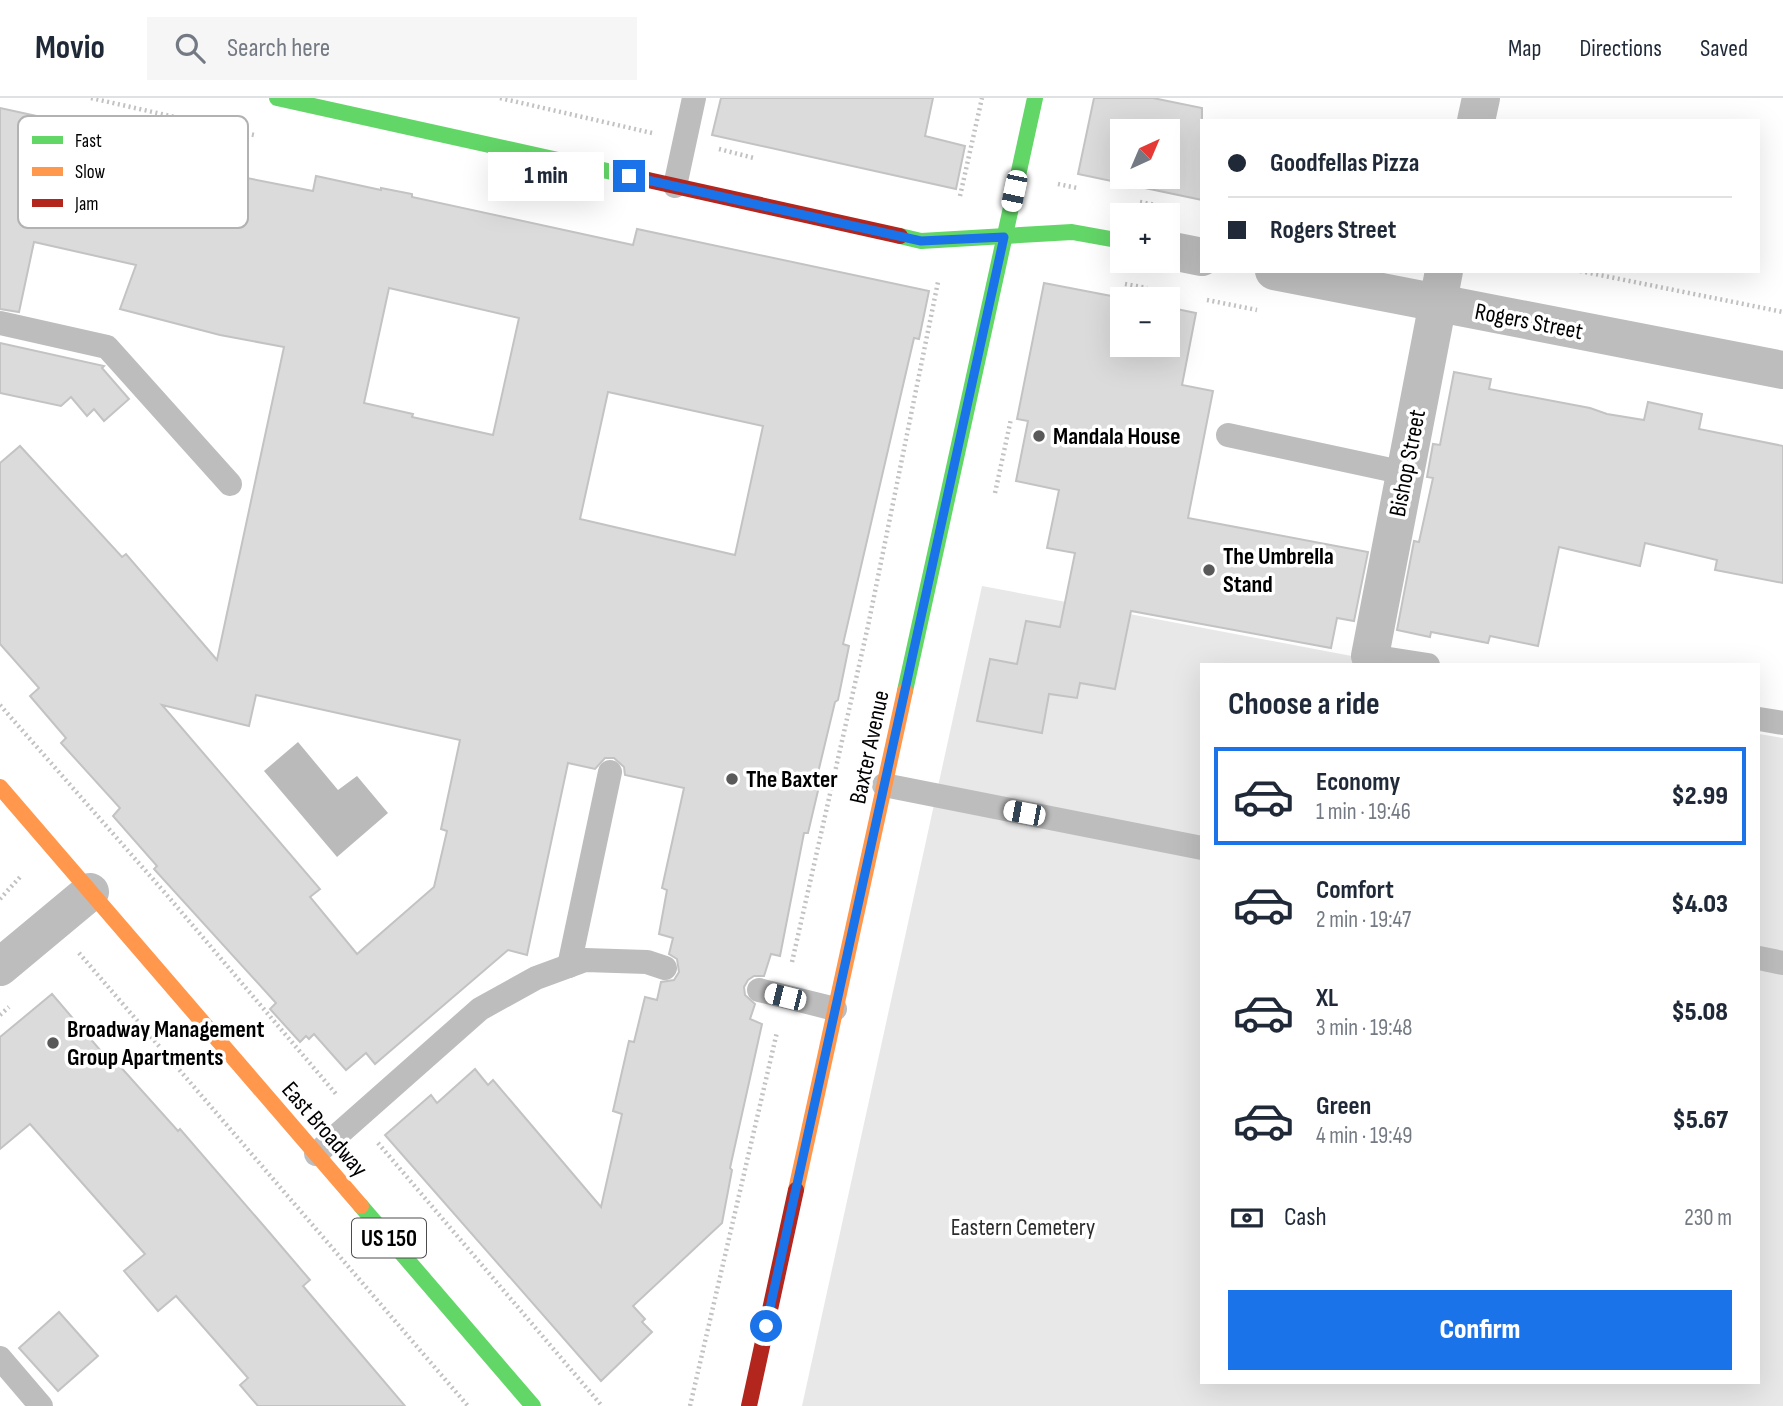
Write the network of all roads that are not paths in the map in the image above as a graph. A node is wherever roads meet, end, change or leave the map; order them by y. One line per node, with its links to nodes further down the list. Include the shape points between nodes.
1 (277, 98): 6 (main road)
2 (694, 98): 6 (lane)
3 (1035, 98): 7 (main road, Baxter Avenue)
4 (1481, 98): 5 (street)
5 (1476, 119)
6 (675, 187): 7 (main road, via 921,241)
7 (1004, 237): 8 (main road, via 1072,232); 23 (main road, Baxter Avenue)
8 (1110, 239)
9 (1180, 253): 10 (street)
10 (1200, 257)
11 (1295, 273): 12 (street, Rogers Street)
12 (1441, 287): 14 (street, Rogers Street); 16 (street, Bishop Street)
13 (0, 323): 17 (lane, via 107,347)
14 (1783, 370)
15 (1228, 435): 16 (lane)
16 (1405, 473): 18 (street, Bishop Street)
17 (230, 484)
18 (1370, 656): 19 (lane)
19 (1415, 663)
20 (1760, 719): 21 (lane)
21 (1783, 723)
22 (610, 772): 29 (lane)
23 (884, 785): 25 (lane); 33 (main road, Baxter Avenue)
24 (0, 787): 26 (main road, East Broadway / US 150)
25 (1200, 848)
26 (90, 892): 30 (street); 34 (main road, East Broadway / US 150)
27 (1760, 958): 28 (lane)
28 (1783, 963)
29 (569, 966): 31 (lane, via 585,960 647,962); 34 (lane, via 536,978 480,1009)
30 (0, 967)
31 (665, 968)
32 (758, 990): 33 (lane)
33 (835, 1009): 38 (main road, Baxter Avenue)
34 (316, 1154): 37 (main road, East Broadway / US 150)
35 (0, 1358): 36 (lane)
36 (41, 1406)
37 (533, 1406)
38 (749, 1406)

